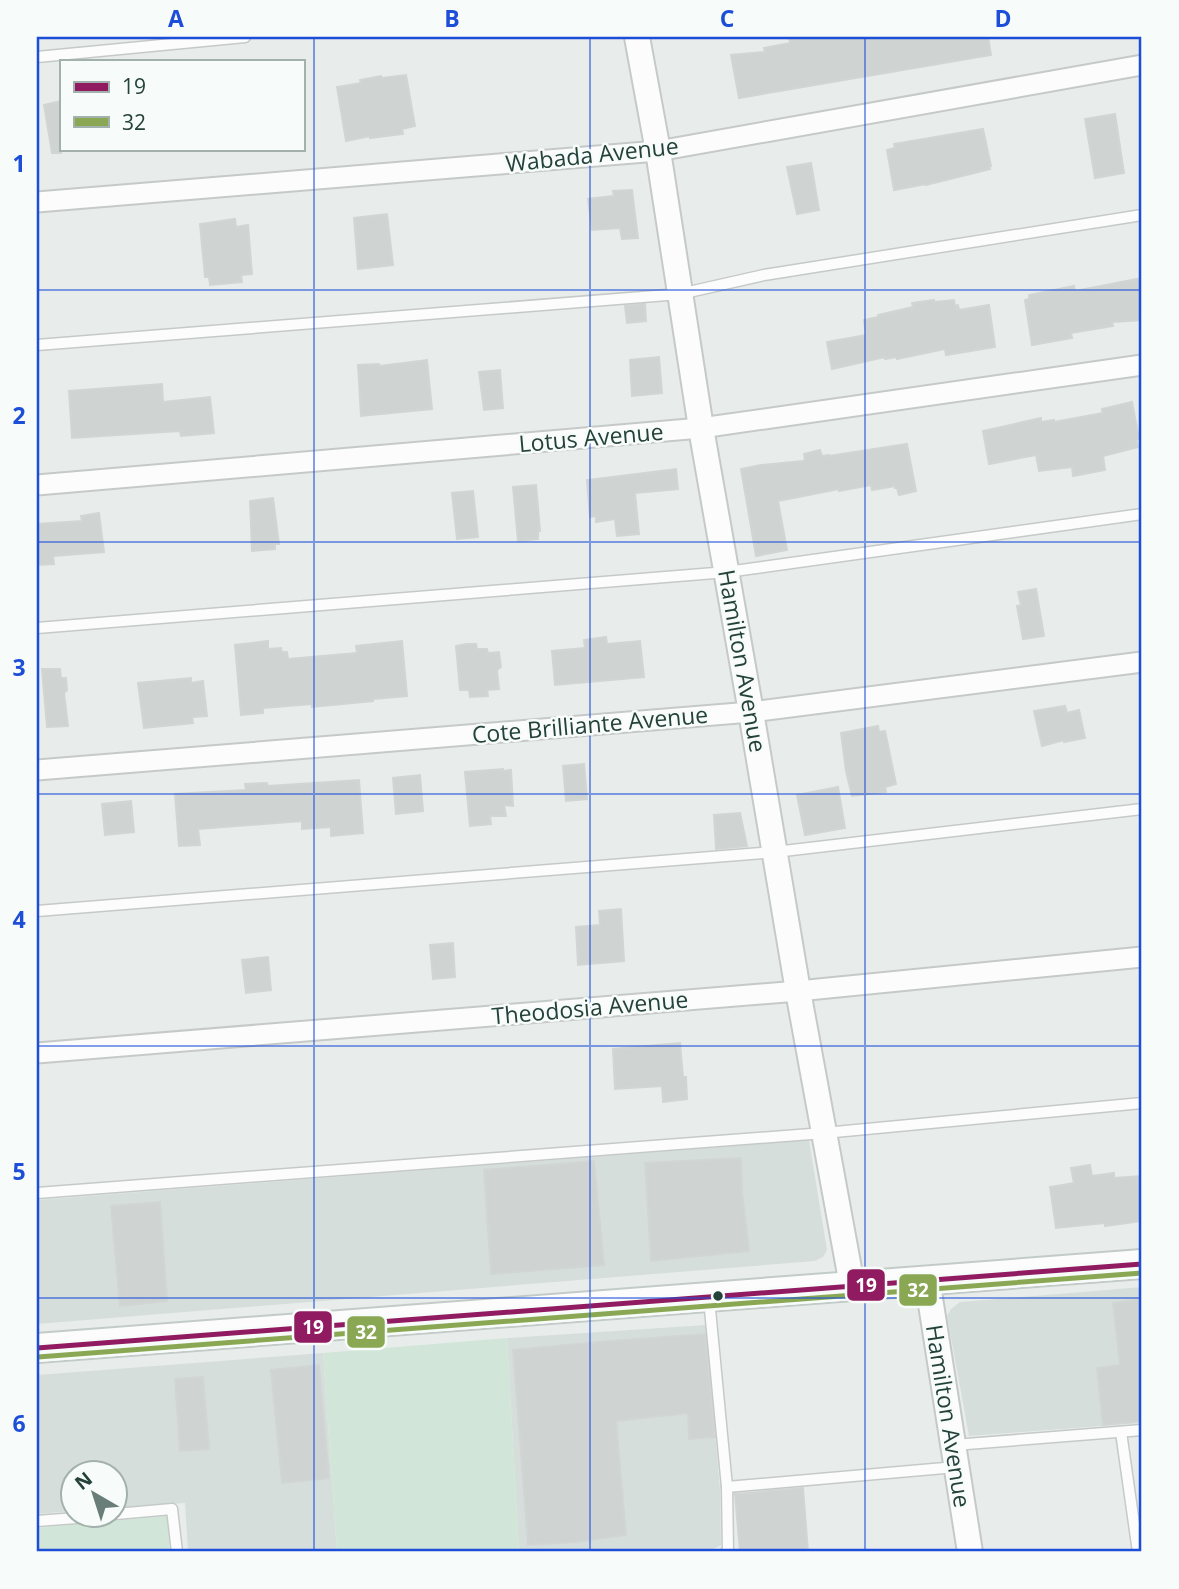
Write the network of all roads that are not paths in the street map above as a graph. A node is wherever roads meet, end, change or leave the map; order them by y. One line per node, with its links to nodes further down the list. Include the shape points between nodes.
1 (245, 37): 3 (lane)
2 (637, 37): 5 (street, Hamilton Avenue)
3 (37, 57)
4 (1142, 65): 5 (street, Wabada Avenue)
5 (658, 151): 6 (street, Wabada Avenue); 8 (street, Hamilton Avenue)
6 (37, 202)
7 (1142, 215): 8 (lane, via 764,275)
8 (680, 294): 9 (lane); 11 (street, Hamilton Avenue)
9 (37, 345)
10 (1142, 365): 11 (street, Lotus Avenue)
11 (701, 428): 12 (street, Lotus Avenue); 14 (street, Hamilton Avenue)
12 (37, 485)
13 (1142, 514): 14 (lane)
14 (727, 572): 15 (lane); 17 (street, Hamilton Avenue)
15 (37, 628)
16 (1142, 662): 17 (street, Cote Brilliante Avenue)
17 (751, 712): 18 (street, Cote Brilliante Avenue); 20 (street, Hamilton Avenue)
18 (37, 769)
19 (1142, 809): 20 (lane)
20 (775, 852): 21 (lane); 23 (street, Hamilton Avenue)
21 (37, 911)
22 (1142, 957): 23 (street, Theodosia Avenue)
23 (798, 991): 24 (street, Theodosia Avenue); 26 (street, Hamilton Avenue)
24 (37, 1053)
25 (1142, 1103): 26 (lane)
26 (824, 1133): 27 (lane); 30 (street, Hamilton Avenue)
27 (37, 1193)
28 (1142, 1264): 29 (main road)
29 (927, 1279): 30 (main road); 35 (street, Hamilton Avenue)
30 (852, 1285): 31 (main road)
31 (709, 1296): 32 (main road); 36 (lane)
32 (37, 1348)
33 (1142, 1430): 34 (lane)
34 (1121, 1432): 35 (lane); 43 (lane)
35 (955, 1456): 36 (lane); 42 (street, Hamilton Avenue)
36 (727, 1487): 41 (lane)
37 (130, 1513): 40 (lane, via 172,1509)
38 (60, 1519): 39 (lane)
39 (37, 1521)
40 (177, 1552)
41 (726, 1552)
42 (970, 1552)
43 (1138, 1552)

